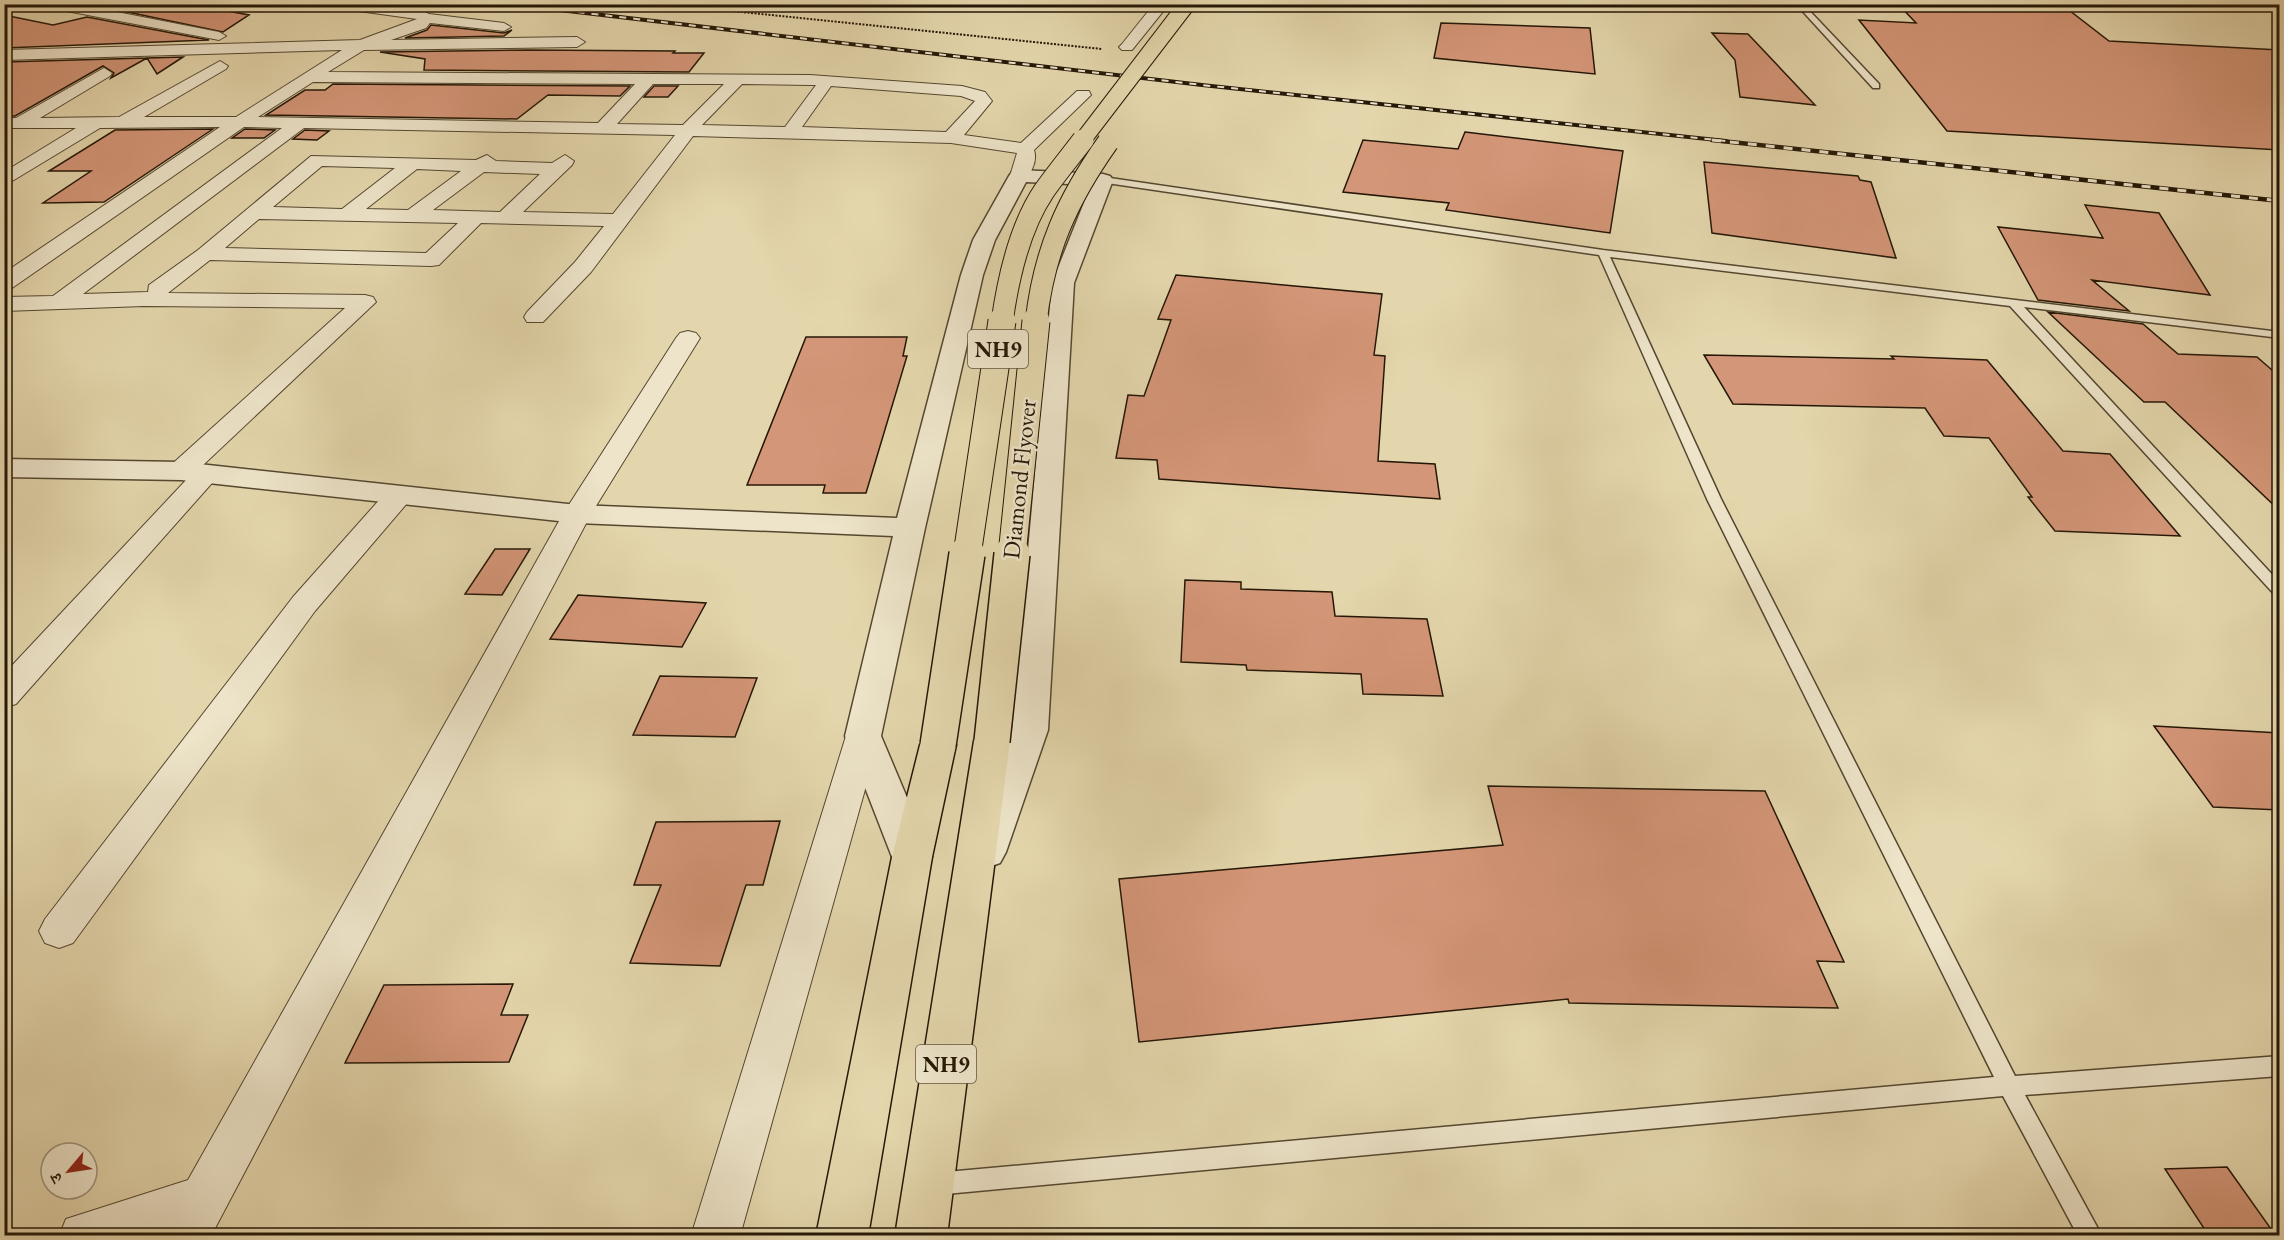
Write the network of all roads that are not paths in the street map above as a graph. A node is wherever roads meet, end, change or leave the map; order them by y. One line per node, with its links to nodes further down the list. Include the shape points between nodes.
1 (51, 4): 13 (street, via 232,38 244,43)
2 (337, 4): 7 (street)
3 (1162, 4): 12 (street)
4 (1186, 4): 63 (highway, Diamond Flyover / NH9, bridge, via 1043,194 1017,254 1007,288 938,745)
5 (1208, 4): 64 (highway, Diamond Flyover / NH9, bridge, via 1071,195 1048,250 1038,305 992,741)
6 (1799, 4): 22 (lane)
7 (425, 18): 8 (street); 11 (street, via 421,25)
8 (504, 27)
9 (12, 39): 14 (street)
10 (577, 42): 11 (street)
11 (361, 45): 13 (street); 18 (street)
12 (1127, 47)
13 (245, 48): 14 (street)
14 (51, 54): 15 (street)
15 (4, 55)
16 (220, 66): 27 (street)
17 (104, 74): 25 (street)
18 (309, 77): 19 (street); 24 (street)
19 (649, 79): 20 (street); 30 (street)
20 (738, 79): 21 (street); 31 (street)
21 (827, 81): 32 (street); 33 (street, via 962,91 979,96 984,101)
22 (1876, 86)
23 (1083, 95): 35 (street)
24 (239, 122): 27 (street); 28 (street); 47 (street)
25 (12, 123): 26 (street)
26 (96, 123): 27 (street); 37 (street)
27 (122, 123)
28 (300, 123): 29 (street); 49 (street)
29 (531, 126): 30 (street); 36 (street)
30 (603, 128): 31 (street)
31 (688, 130): 32 (street); 44 (street)
32 (790, 132): 33 (street)
33 (951, 138): 35 (street)
34 (414, 163): 36 (street); 39 (street, via 318,159); 40 (street)
35 (1022, 163): 38 (street); 59 (street, via 984,240 972,275)
36 (480, 166): 41 (street); 43 (street, via 561,164)
37 (4, 180)
38 (1103, 180): 45 (lane); 64 (street, via 1063,283 1030,730)
39 (254, 213): 40 (street); 46 (street)
40 (346, 215): 41 (street)
41 (413, 216): 42 (street)
42 (476, 217): 43 (street); 46 (street, via 431,260)
43 (505, 218): 44 (street)
44 (619, 220): 52 (street, via 583,267)
45 (1603, 253): 50 (lane); 67 (lane, via 1714,499)
46 (205, 254): 48 (street)
47 (4, 283)
48 (157, 290)
49 (60, 301): 51 (street); 56 (street, via 365,302)
50 (2014, 303): 53 (lane); 60 (lane)
51 (4, 304)
52 (535, 316)
53 (2280, 335)
54 (688, 338): 58 (street)
55 (5, 469): 56 (street)
56 (194, 473): 57 (street); 61 (street)
57 (399, 495): 58 (street); 65 (street, via 304,604)
58 (577, 514): 59 (street); 69 (street)
59 (910, 528): 62 (street)
60 (2280, 592)
61 (4, 696)
62 (863, 736): 63 (street); 71 (street)
63 (912, 856): 72 (highway, Diamond Flyover)
64 (971, 893): 68 (highway, NH9)
65 (59, 931)
66 (2280, 1066): 67 (lane)
67 (2010, 1086): 68 (lane); 74 (lane)
68 (928, 1185): 73 (highway, NH9)
69 (193, 1218): 70 (street)
70 (83, 1236)
71 (716, 1236)
72 (842, 1236)
73 (921, 1236)
74 (2091, 1236)

